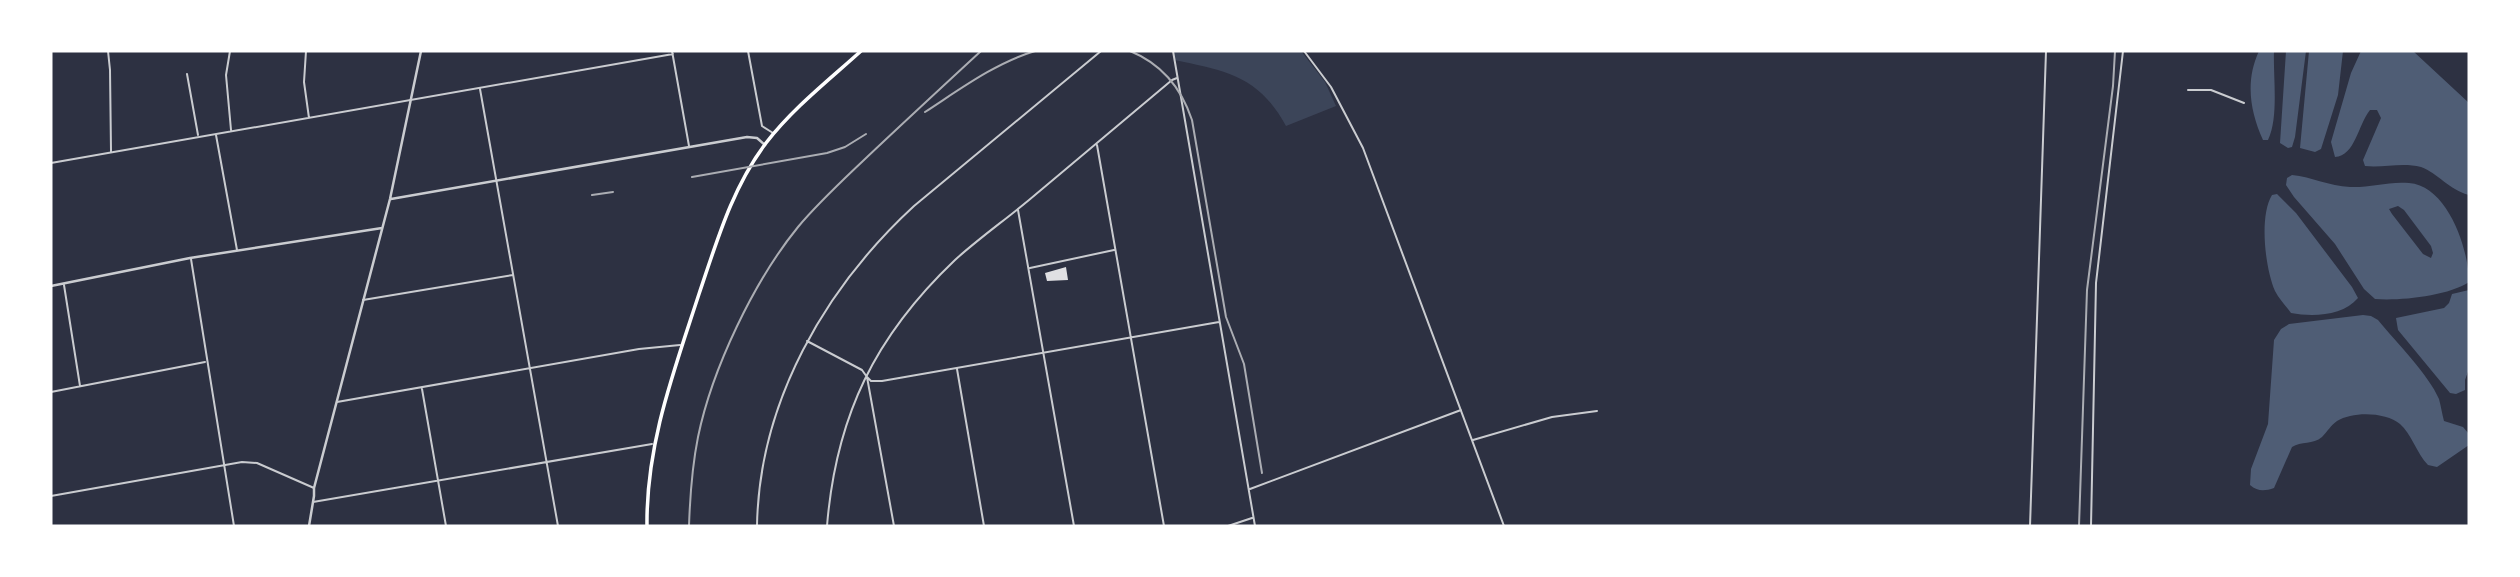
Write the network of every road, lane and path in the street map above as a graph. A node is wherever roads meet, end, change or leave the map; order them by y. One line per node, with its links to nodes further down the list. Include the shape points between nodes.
1 (108, 51): 27 (street)
2 (230, 51): 20 (street, via 226,75)
3 (306, 51): 19 (street)
4 (421, 51): 17 (street)
5 (748, 51): 22 (street, via 762,126)
6 (861, 51): 22 (main road)
7 (1101, 51): 43 (street, via 888,230 853,270)
8 (1172, 51): 14 (street)
9 (1304, 51): 54 (street, via 1331,87 1360,141)
10 (2046, 51): 80 (street)
11 (2123, 51): 81 (street, via 2096,283)
12 (672, 52): 15 (street); 26 (street)
13 (187, 74): 23 (street)
14 (1177, 78): 24 (street); 41 (street)
15 (480, 88): 17 (street); 29 (street)
16 (2188, 90): 18 (street, via 2211,90)
17 (412, 100): 19 (street); 30 (street)
18 (2244, 103)
19 (309, 118): 20 (street)
20 (231, 131): 21 (street)
21 (215, 134): 23 (street); 34 (street)
22 (774, 134): 25 (main road)
23 (199, 137): 27 (street)
24 (1097, 144): 31 (street); 33 (street)
25 (765, 145): 26 (street, via 753,137); 44 (main road, via 729,208)
26 (689, 148): 29 (street)
27 (111, 153): 28 (street)
28 (51, 163)
29 (497, 182): 30 (street); 37 (street)
30 (390, 200): 32 (street)
31 (1018, 209): 36 (street); 49 (street, via 925,291 892,332)
32 (382, 228): 34 (street); 40 (street)
33 (1116, 249): 36 (street); 42 (street)
34 (237, 250): 35 (street)
35 (190, 258): 38 (street); 46 (street)
36 (1030, 268): 45 (street)
37 (514, 275): 40 (street); 47 (street)
38 (64, 284): 39 (street); 50 (street)
39 (51, 286)
40 (363, 300): 53 (street)
41 (1220, 322): 42 (street); 62 (street)
42 (1131, 337): 45 (street); 76 (street)
43 (807, 341): 49 (street); 71 (street, via 774,423)
44 (681, 345): 47 (street); 57 (main road)
45 (1044, 353): 48 (street); 75 (street)
46 (206, 362): 50 (street); 59 (street)
47 (530, 368): 51 (street); 58 (street)
48 (957, 368): 49 (street, via 877,381); 74 (street)
49 (867, 377): 72 (street, via 844,430); 73 (street)
50 (80, 386): 52 (street)
51 (421, 388): 53 (street); 60 (street)
52 (51, 392)
53 (336, 402): 61 (street)
54 (1461, 410): 56 (street); 62 (street)
55 (1597, 411): 56 (street, via 1552,417)
56 (1473, 440): 79 (street)
57 (653, 444): 58 (street); 70 (main road)
58 (547, 461): 60 (street); 69 (street)
59 (223, 465): 61 (street, via 257,463); 63 (street); 66 (street)
60 (438, 480): 64 (street); 68 (street)
61 (314, 488): 64 (street)
62 (1249, 489): 65 (street)
63 (51, 496)
64 (313, 502): 67 (street)
65 (1254, 518): 77 (street); 78 (street)
66 (234, 526)
67 (309, 526)
68 (446, 526)
69 (558, 526)
70 (647, 526)
71 (757, 526)
72 (827, 526)
73 (894, 526)
74 (984, 526)
75 (1074, 526)
76 (1164, 526)
77 (1228, 526)
78 (1255, 526)
79 (1504, 526)
80 (2030, 526)
81 (2091, 526)

